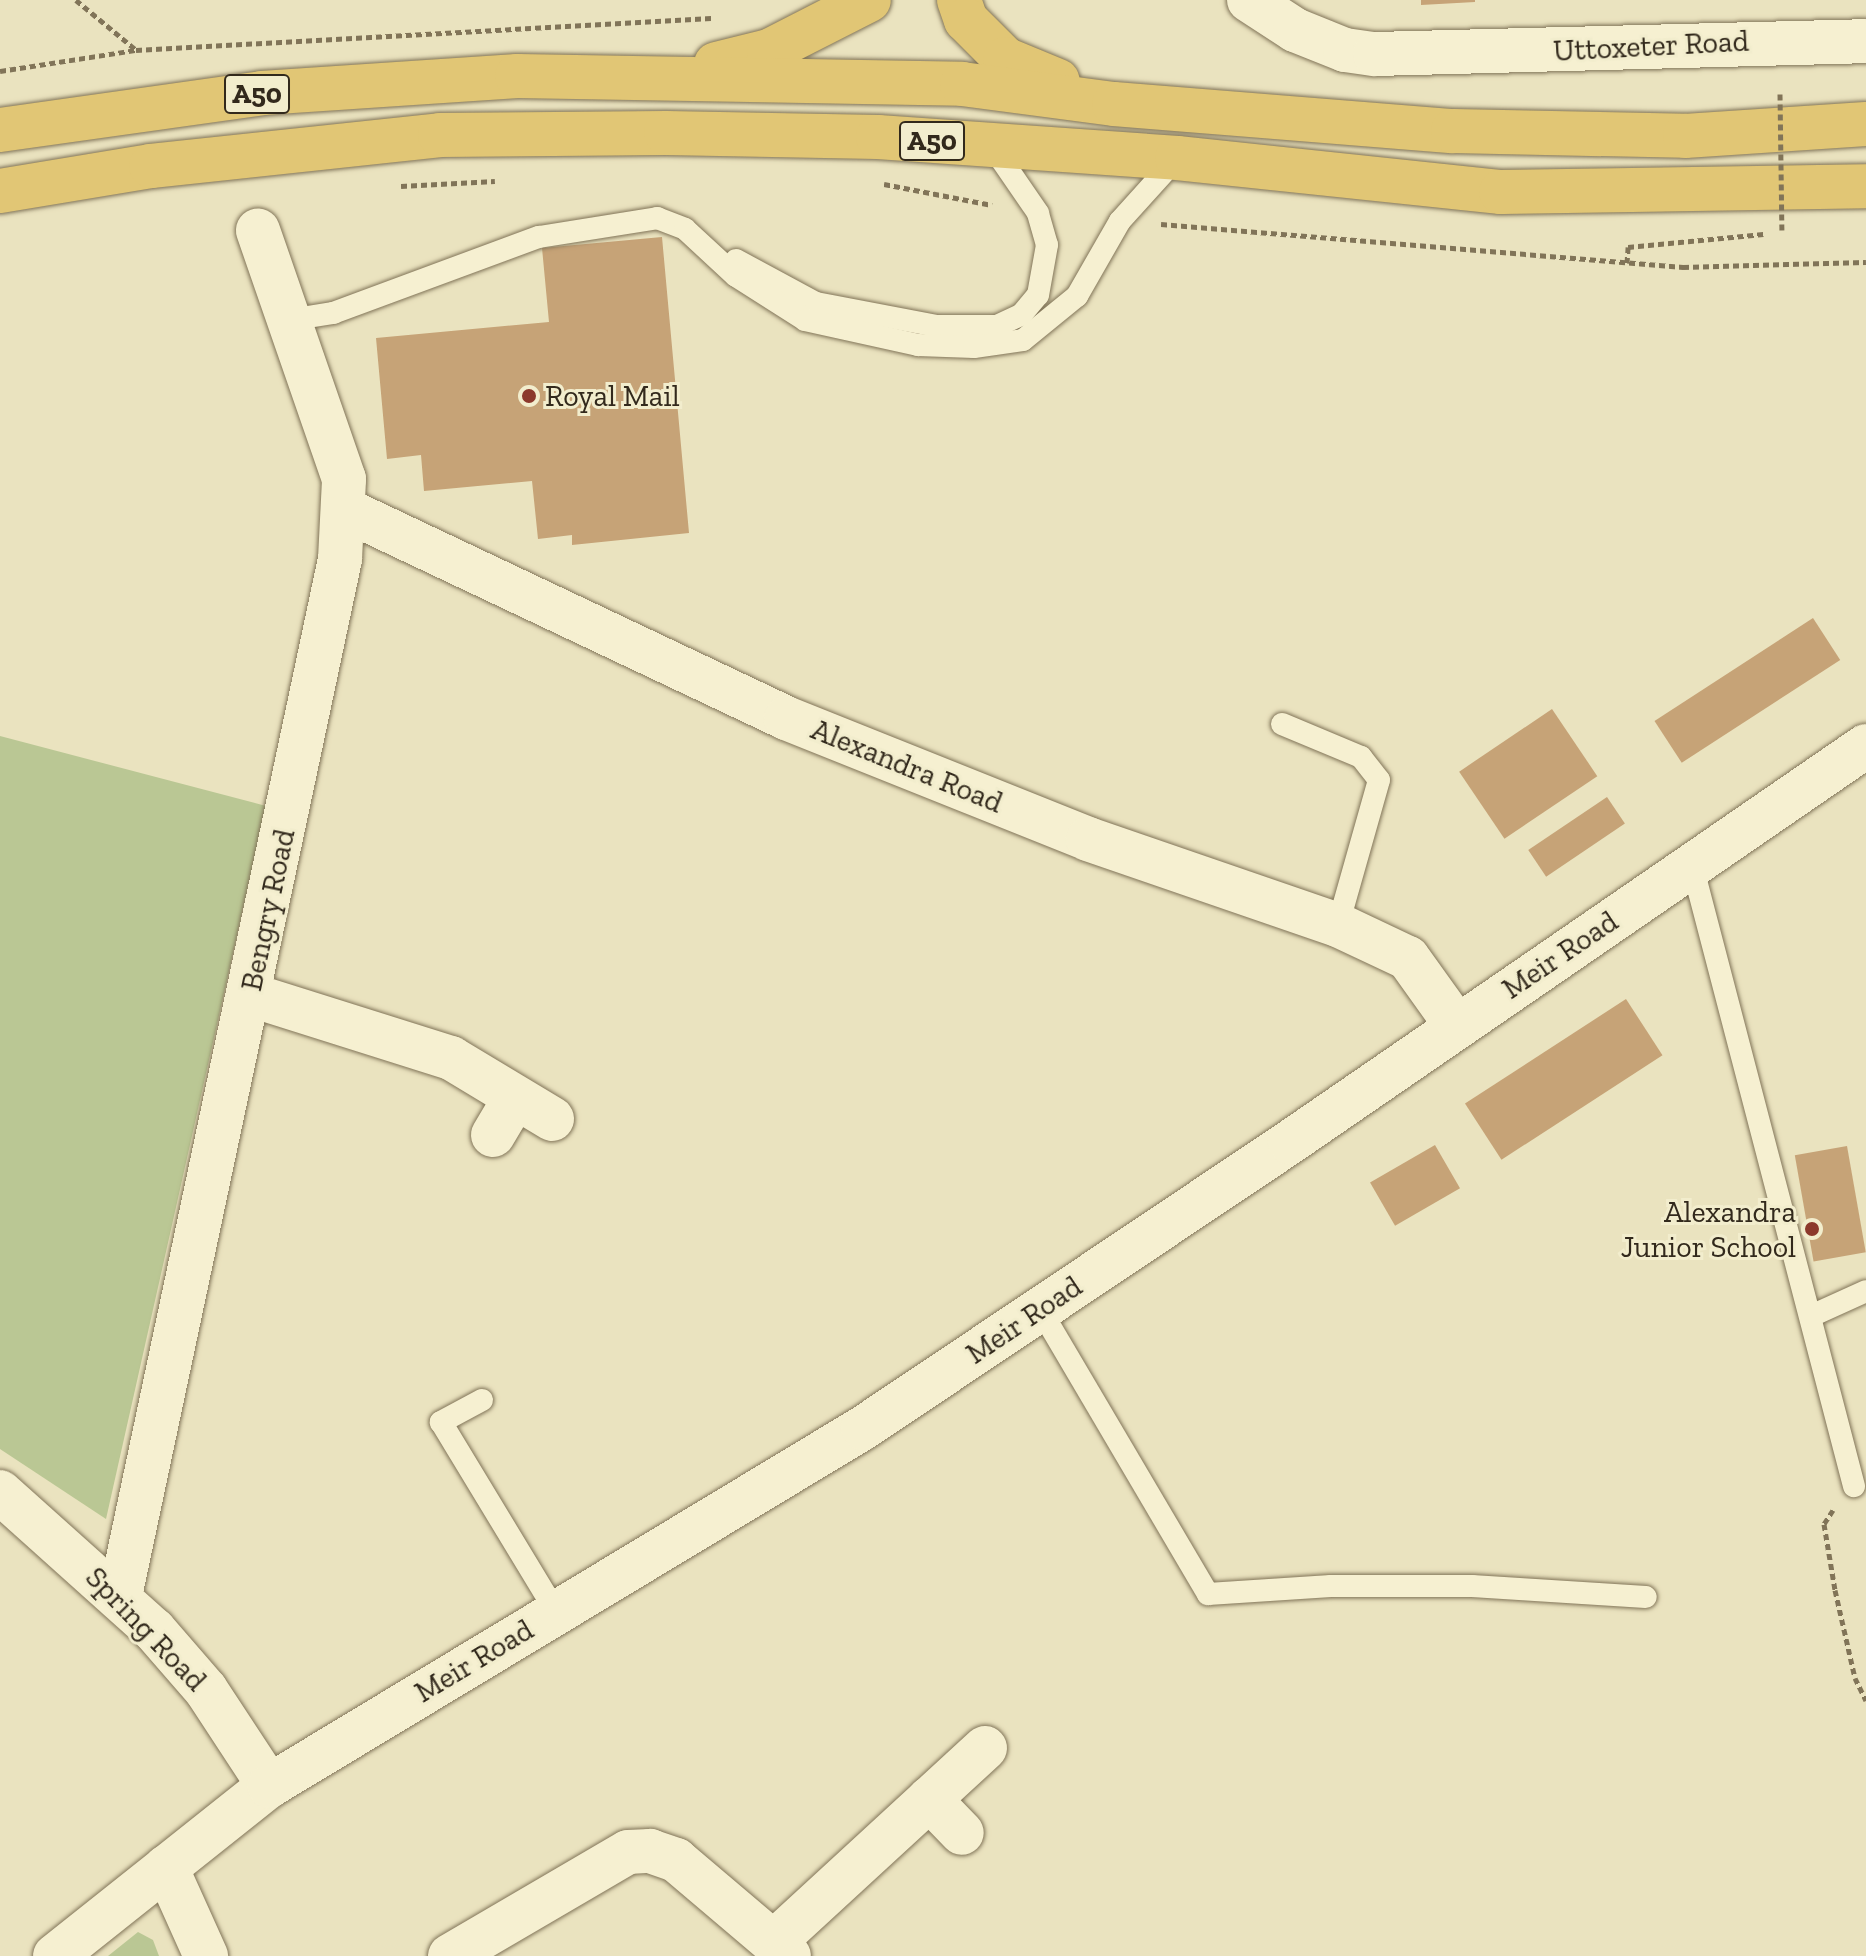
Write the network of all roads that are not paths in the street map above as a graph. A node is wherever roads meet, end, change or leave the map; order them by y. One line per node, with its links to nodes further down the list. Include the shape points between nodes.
1 (869, 0): 5 (highway, via 769,51)
2 (959, 0): 6 (highway, via 966,20 1005,59)
3 (1249, 0): 4 (street, Uttoxeter Road, via 1295,30 1345,50 1437,54)
4 (1866, 41)
5 (655, 79): 6 (highway, A50, via 962,84); 8 (highway, A50, via 517,76 262,93)
6 (1114, 104): 7 (highway, A50, via 1453,131 1685,136)
7 (1866, 124)
8 (0, 130)
9 (991, 145): 10 (highway, A50); 12 (highway, A50, via 848,136 440,135 151,166); 14 (lane, via 1038,213 1047,245 1038,295 1021,315 997,326 913,323 816,303)
10 (1177, 158): 11 (highway, A50, via 1501,192); 14 (lane, via 1120,221 1077,296 1023,340 974,347 918,345 805,320 736,276)
11 (1866, 186)
12 (0, 191)
13 (258, 230): 15 (street, Bengry Road)
14 (713, 252): 15 (lane, via 685,229 657,218 554,234 489,252 333,313)
15 (289, 320): 16 (street, Bengry Road, via 344,479)
16 (344, 509): 20 (street, Alexandra Road, via 786,718 1088,839); 21 (street, Bengry Road, via 340,559)
17 (1282, 724): 20 (lane, via 1361,757 1379,780)
18 (1866, 746): 19 (street, Meir Road)
19 (1692, 865): 22 (street, Meir Road); 28 (lane)
20 (1338, 925): 22 (street, Alexandra Road, via 1408,958)
21 (251, 995): 23 (street, via 451,1058); 32 (street, Bengry Road)
22 (1456, 1025): 27 (street, Meir Road)
23 (515, 1098): 24 (street); 25 (street)
24 (552, 1119)
25 (493, 1135)
26 (1866, 1291): 28 (lane)
27 (1040, 1309): 33 (lane, via 1208,1594 1331,1586 1472,1586); 34 (street, Meir Road, via 863,1428)
28 (1811, 1316): 30 (lane)
29 (482, 1400): 34 (lane, via 441,1422)
30 (1854, 1486)
31 (0, 1492): 32 (street, Spring Road)
32 (120, 1596): 36 (street, Spring Road, via 206,1690)
33 (1646, 1597)
34 (556, 1612): 36 (street, Meir Road)
35 (985, 1748): 37 (street)
36 (269, 1786): 39 (street, Meir Road)
37 (929, 1799): 38 (street); 40 (street)
38 (962, 1833)
39 (166, 1867): 41 (street, Meir Road); 42 (street)
40 (781, 1949): 43 (street, via 676,1860 650,1851 628,1852)
41 (55, 1956)
42 (206, 1956)
43 (450, 1956)

